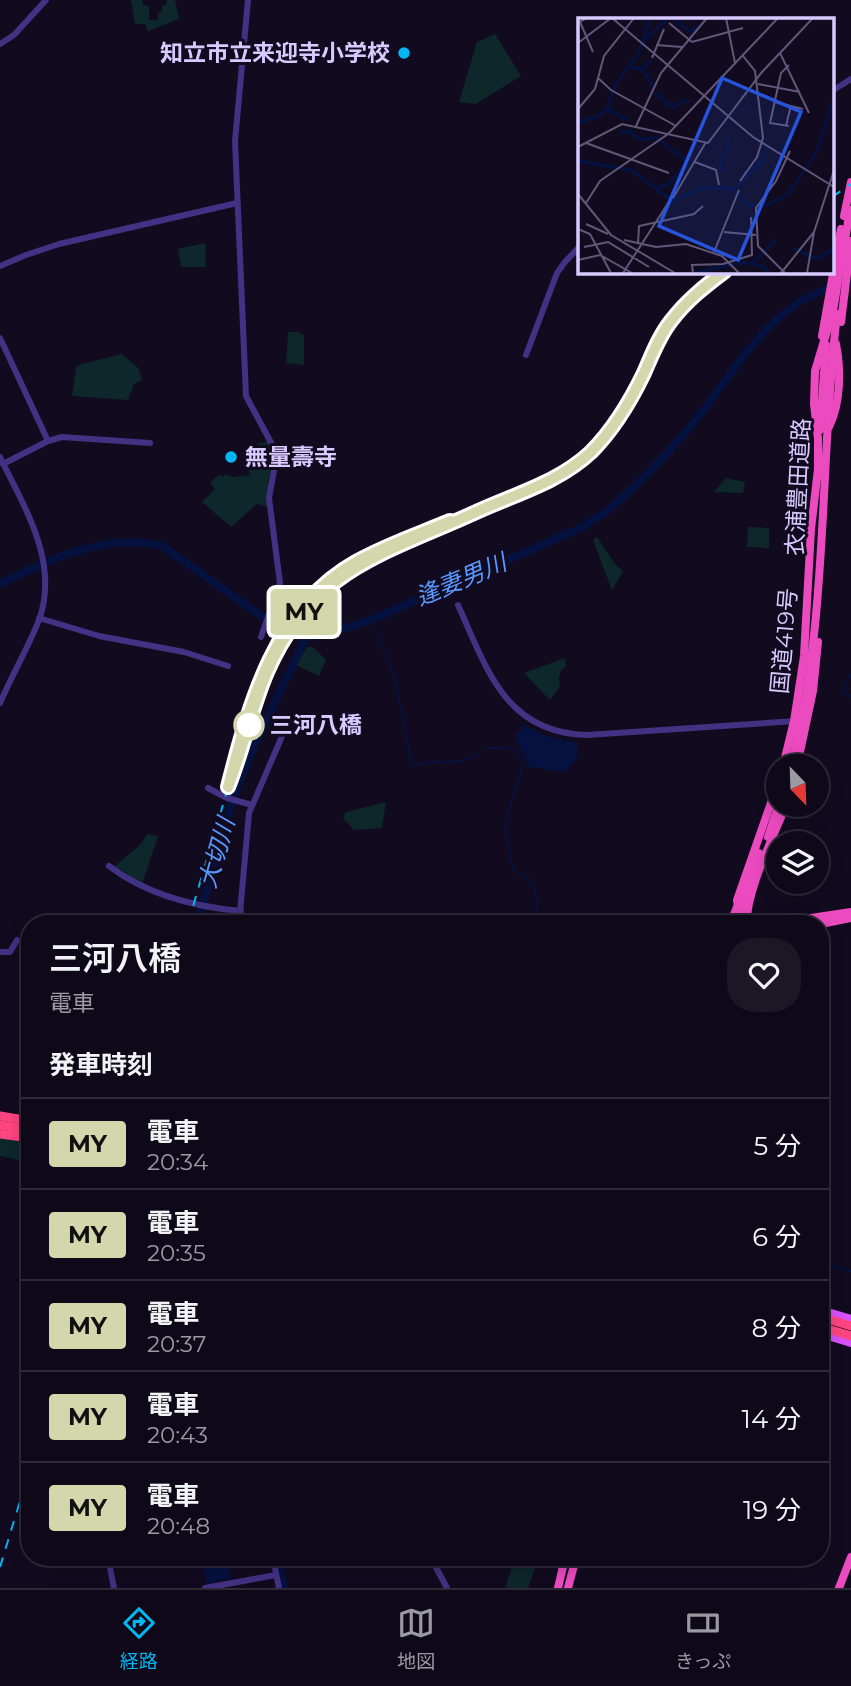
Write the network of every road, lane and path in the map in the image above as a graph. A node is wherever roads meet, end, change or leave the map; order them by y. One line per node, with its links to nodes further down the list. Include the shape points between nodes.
1 (46, 0): 3 (street)
2 (248, 0): 7 (street, via 235,141)
3 (0, 44)
4 (851, 79): 5 (street)
5 (834, 90)
6 (851, 182): 8 (highway, 衣浦豊田道路)
7 (237, 204): 12 (street, via 59,244); 25 (street, via 246,396 275,450 270,498 280,583)
8 (848, 209): 13 (highway, 衣浦豊田道路); 15 (highway, 国道419号); 31 (highway, 衣浦豊田道路, via 825,357 807,649)
9 (851, 225): 34 (highway, 衣浦豊田道路, via 831,362 812,657)
10 (851, 241): 18 (highway, 衣浦豊田道路)
11 (578, 248): 17 (street, via 557,273)
12 (0, 266)
13 (834, 270)
14 (833, 273): 19 (highway, 衣浦豊田道路, via 825,310)
15 (833, 311): 18 (highway, 国道419号, via 839,367); 19 (highway, 国道419号, via 815,371)
16 (0, 338): 20 (street)
17 (526, 355)
18 (828, 429): 27 (highway, 国道419号)
19 (818, 430): 30 (highway, 国道419号)
20 (48, 441): 21 (street, via 62,437); 22 (street)
21 (150, 443)
22 (2, 460): 24 (street, via 43,556 46,575)
23 (458, 605): 30 (street, via 499,690 523,715 551,730 587,735)
24 (39, 618): 26 (street); 28 (street)
25 (262, 634)
26 (228, 666)
27 (814, 688): 30 (highway); 35 (highway, 国道419号)
28 (0, 703)
29 (289, 720): 37 (street)
30 (798, 722): 32 (highway, 国道419号); 33 (highway)
31 (786, 754)
32 (787, 754)
33 (795, 754)
34 (796, 754)
35 (797, 754)
36 (208, 788): 37 (street)
37 (252, 805): 44 (street)
38 (766, 817): 48 (highway, via 737,900)
39 (769, 817): 42 (highway)
40 (775, 817): 51 (highway)
41 (781, 817): 49 (highway)
42 (766, 825): 47 (highway); 50 (highway)
43 (109, 866): 44 (street, via 142,887)
44 (241, 911): 46 (street)
45 (851, 912): 52 (highway)
46 (240, 915)
47 (733, 915)
48 (742, 915)
49 (746, 915)
50 (746, 915)
51 (746, 915)
52 (829, 915)
53 (851, 918): 54 (highway)
54 (829, 922)
55 (17, 940): 56 (street, via 10,952)
56 (0, 952)
57 (0, 1113): 58 (highway)
58 (21, 1116)
59 (0, 1125): 61 (highway)
60 (0, 1133): 62 (highway)
61 (21, 1133)
62 (21, 1135)
63 (829, 1312): 65 (main road)
64 (829, 1319): 66 (highway)
65 (851, 1319)
66 (851, 1326)
67 (829, 1329): 69 (highway)
68 (829, 1336): 70 (main road)
69 (851, 1336)
70 (851, 1343)
71 (851, 1557): 84 (highway)
72 (110, 1566): 78 (street)
73 (274, 1566): 77 (street)
74 (435, 1566): 81 (street)
75 (566, 1566): 82 (highway)
76 (570, 1566): 83 (highway)
77 (276, 1575): 79 (street); 80 (street)
78 (114, 1588)
79 (205, 1588)
80 (279, 1588)
81 (447, 1588)
82 (558, 1588)
83 (568, 1588)
84 (839, 1588)

